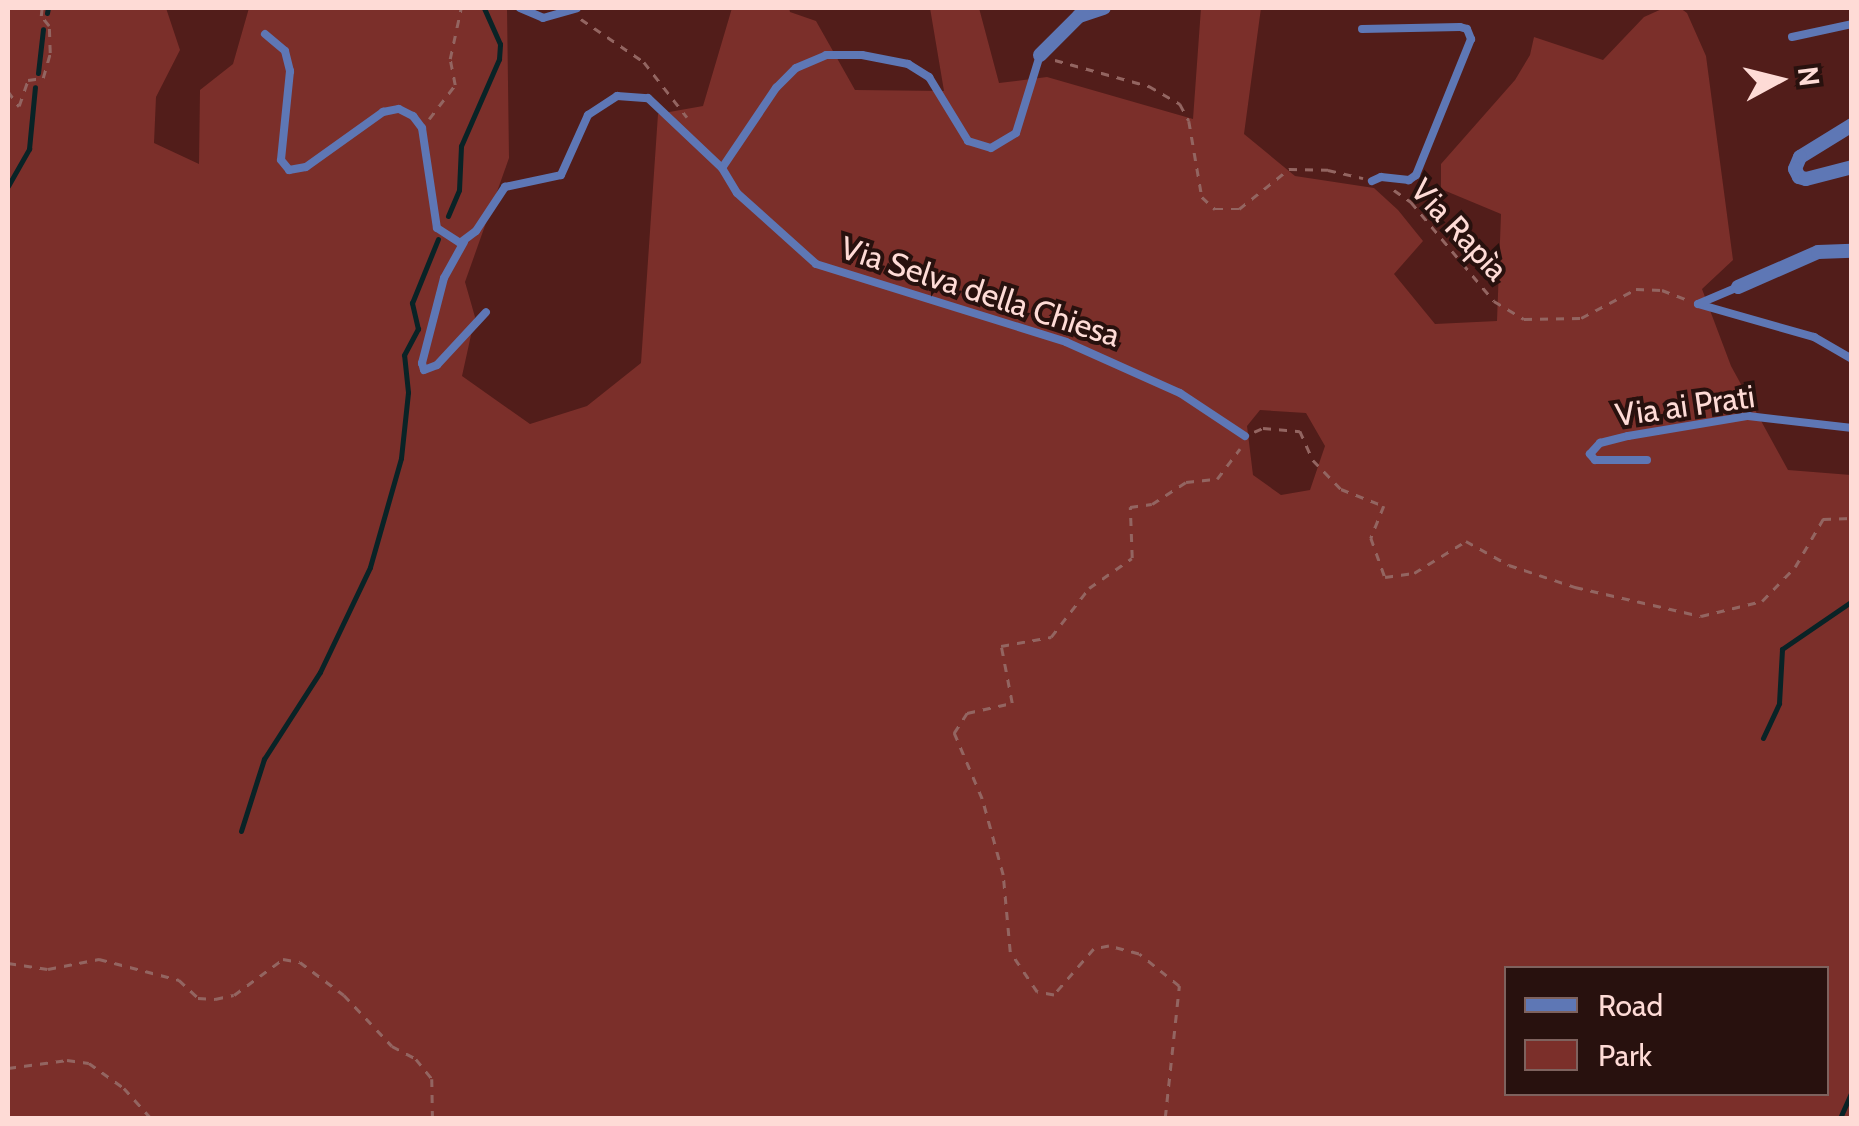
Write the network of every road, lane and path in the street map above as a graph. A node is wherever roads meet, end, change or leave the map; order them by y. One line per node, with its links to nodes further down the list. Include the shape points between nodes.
1 (42, 8): 12 (path, via 50,53 43,78 28,80 19,106)
2 (461, 8): 15 (path, via 450,59 455,85)
3 (520, 8): 4 (lane, via 543,18)
4 (577, 8)
5 (1104, 8): 11 (street, via 1079,16)
6 (575, 19): 13 (path, via 598,27 644,62)
7 (1852, 24): 10 (lane)
8 (1362, 28): 18 (lane, via 1460,27 1470,40 1416,175)
9 (265, 34): 15 (lane, via 285,51 290,72 282,160 289,170 306,167 382,112 398,108)
10 (1792, 36)
11 (1040, 55): 17 (lane, via 1016,133 991,148 968,141 940,89 919,70 862,55 811,60 776,88); 18 (path, Via Rapìa, via 1149,86 1180,104 1202,197 1215,209 1239,210 1294,168)
12 (8, 91)
13 (687, 117)
14 (1852, 124): 16 (street, via 1800,157 1795,169 1806,179)
15 (422, 128): 19 (lane, via 434,222 442,236)
16 (1852, 167)
17 (722, 168): 19 (lane, Via Selva della Chiesa, via 648,98 617,96 588,114 561,175 505,187); 26 (lane, Via Selva della Chiesa, via 737,194 816,264 1066,342 1180,393)
18 (1372, 181): 22 (path, Via Rapìa, via 1411,202 1494,301 1524,319 1574,319 1636,289 1662,290)
19 (464, 242): 23 (lane, via 444,278 424,370 437,366)
20 (1852, 252): 21 (street, via 1818,252)
21 (1738, 287): 22 (lane)
22 (1698, 304): 24 (lane, via 1814,338)
23 (486, 312)
24 (1852, 359)
25 (1852, 428): 27 (lane, Via ai Prati, via 1748,416 1628,436 1600,443 1590,454 1595,460)
26 (1245, 436): 28 (path, via 1263,428 1300,431 1313,460 1341,489 1384,506 1371,538 1385,577 1414,573 1466,541 1509,565 1575,587 1701,616 1762,601 1795,567 1823,519); 37 (path, via 1218,479 1186,482 1152,504 1130,508 1132,558 1088,588 1050,637 1001,646 1012,703 966,714 954,732 1003,875 1010,952 1036,992 1054,995 1094,949 1109,946 1139,954 1179,986)
27 (1647, 460)
28 (1852, 518)
29 (8, 666): 30 (path)
30 (8, 683)
31 (8, 750): 32 (path)
32 (8, 782)
33 (8, 962): 36 (path, via 48,969 99,959 168,977 198,998 215,999 234,996 282,959 300,962 392,1046 416,1059 432,1078)
34 (8, 1068): 35 (path, via 89,1063)
35 (151, 1118)
36 (433, 1118)
37 (1165, 1118)

